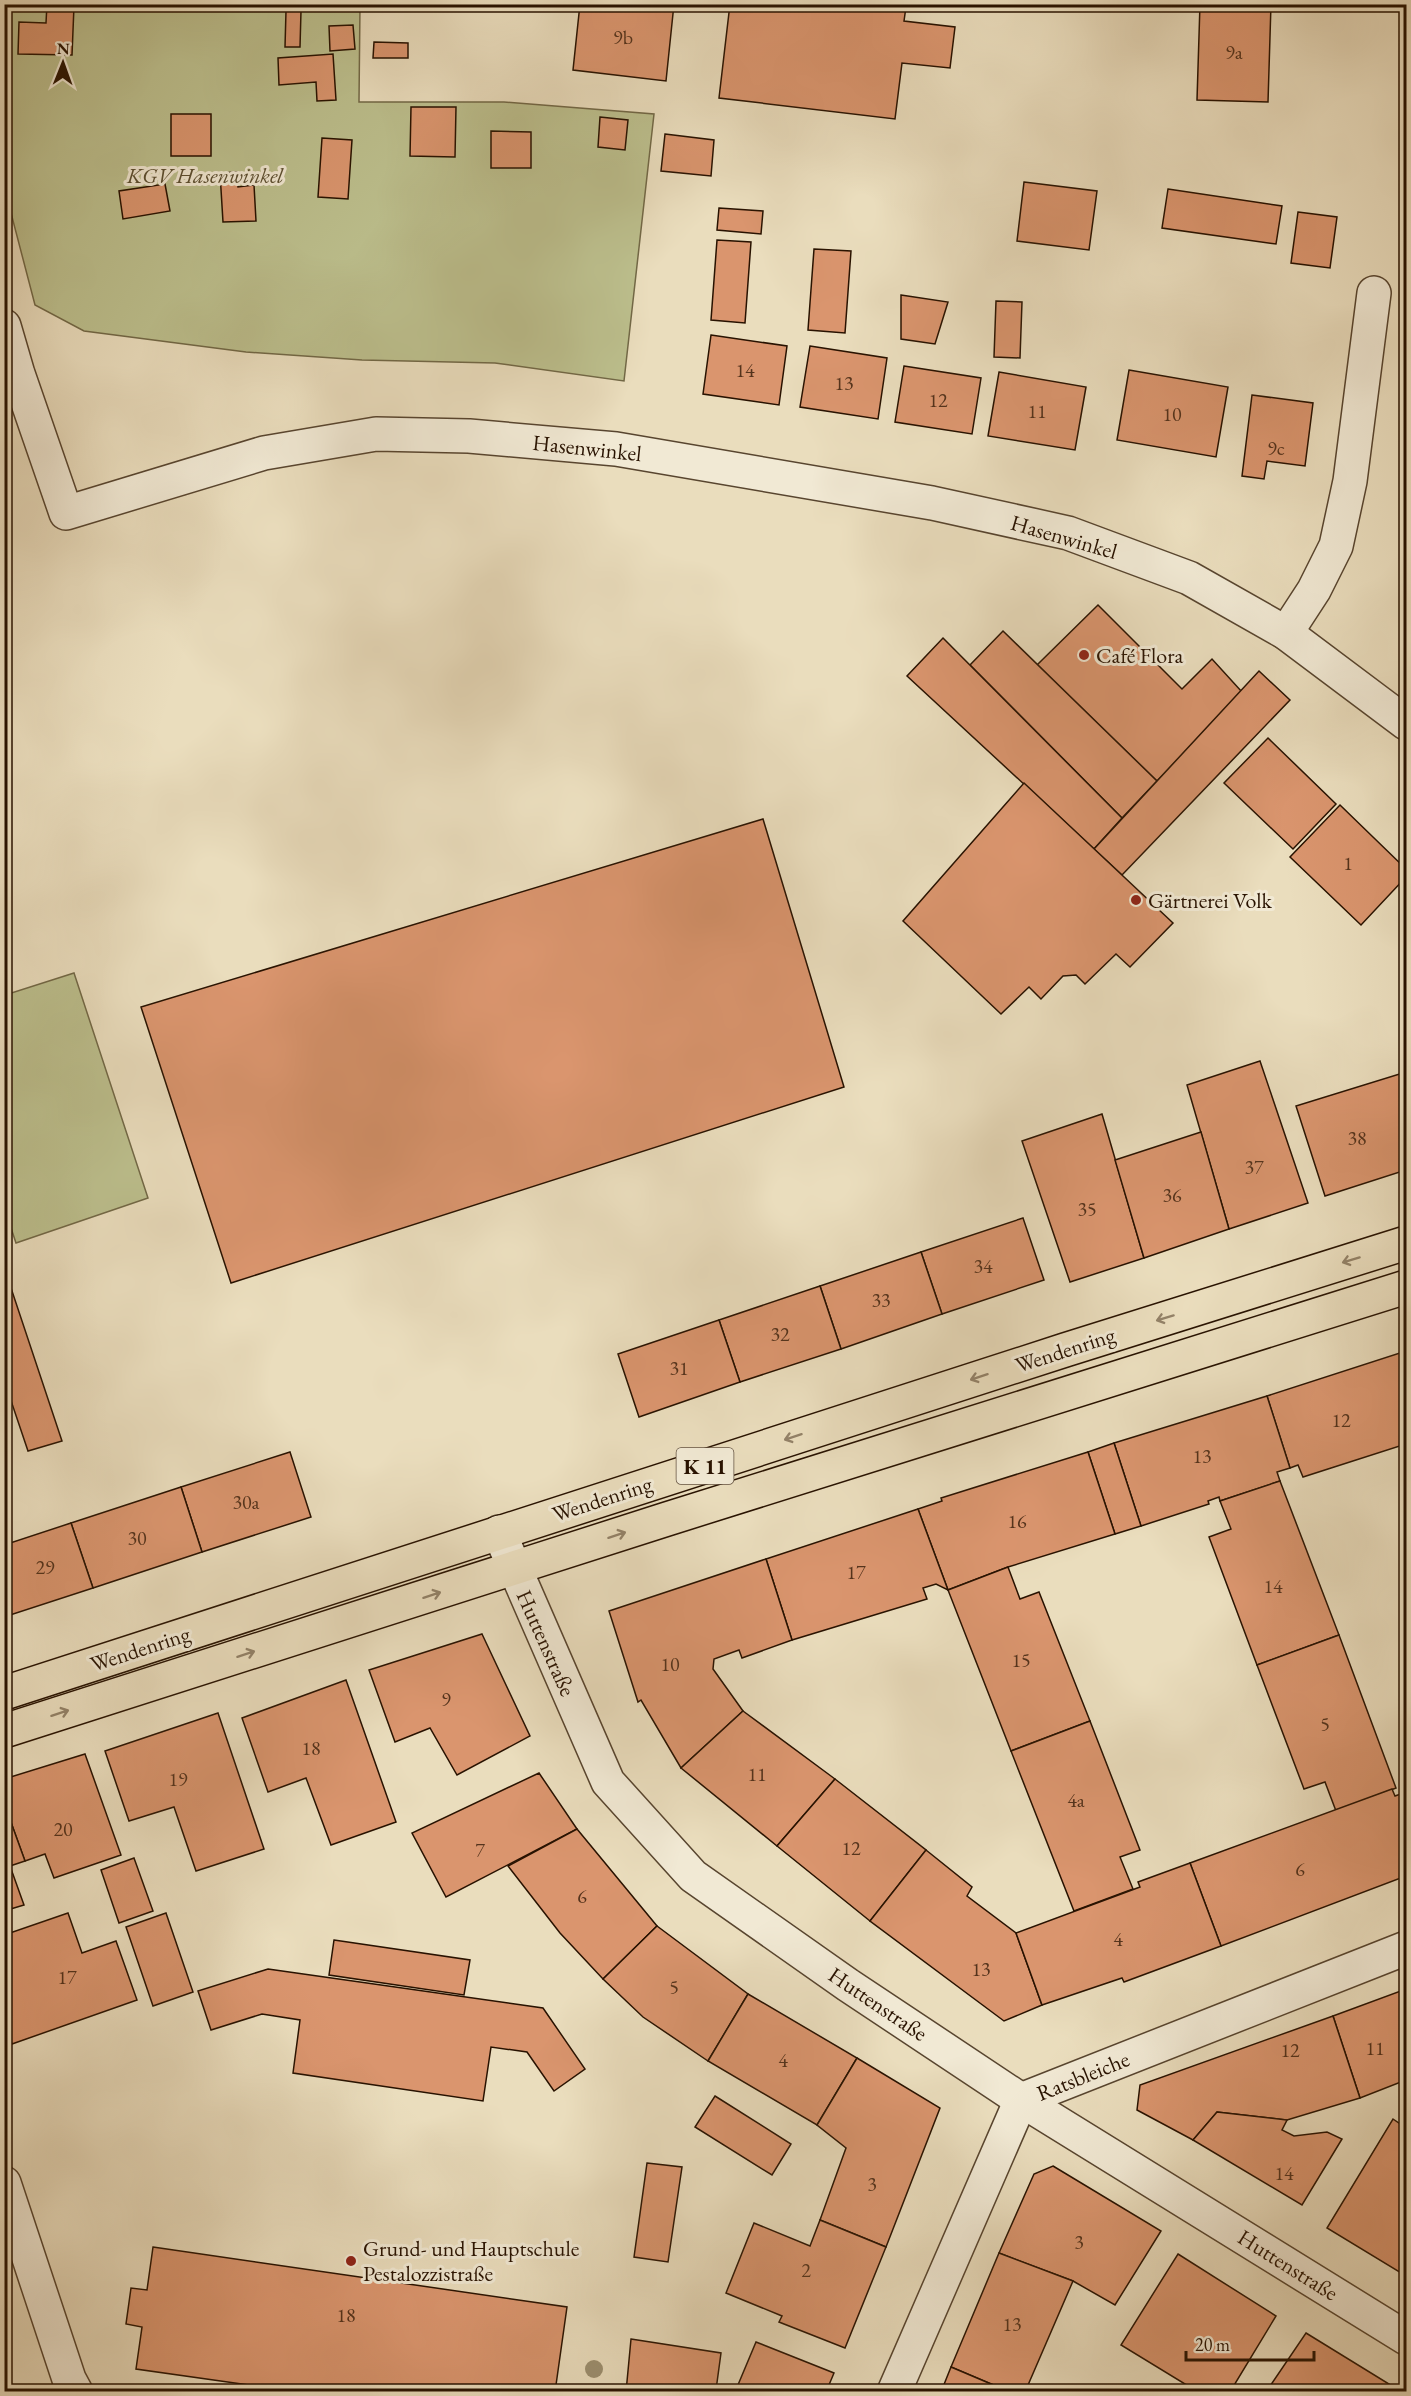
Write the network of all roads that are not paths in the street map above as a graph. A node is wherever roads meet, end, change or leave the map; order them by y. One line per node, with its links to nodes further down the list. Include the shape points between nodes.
1 (1374, 293): 3 (street, via 1350,481 1336,546)
2 (4, 326): 3 (street, Hasenwinkel, via 66,513 264,453 376,434 469,436 616,449 932,503 1068,533 1189,578)
3 (1286, 633): 4 (street, Hasenwinkel)
4 (1407, 723)
5 (1407, 1243): 7 (main road, Wendenring / K 11, one-way to 7)
6 (1407, 1287): 8 (main road, Wendenring / K 11, one-way to 6)
7 (499, 1532): 8 (street, Huttenstraße); 9 (main road, Wendenring / K 11)
8 (513, 1569): 10 (main road, Wendenring / K 11, one-way to 8); 12 (street, Huttenstraße, via 608,1782 693,1876)
9 (4, 1693)
10 (4, 1731)
11 (1407, 1948): 12 (street, Ratsbleiche)
12 (1021, 2100): 14 (street, Huttenstraße); 16 (street, Ratsbleiche)
13 (4, 2183): 15 (street)
14 (1407, 2338)
15 (76, 2391)
16 (894, 2391)

